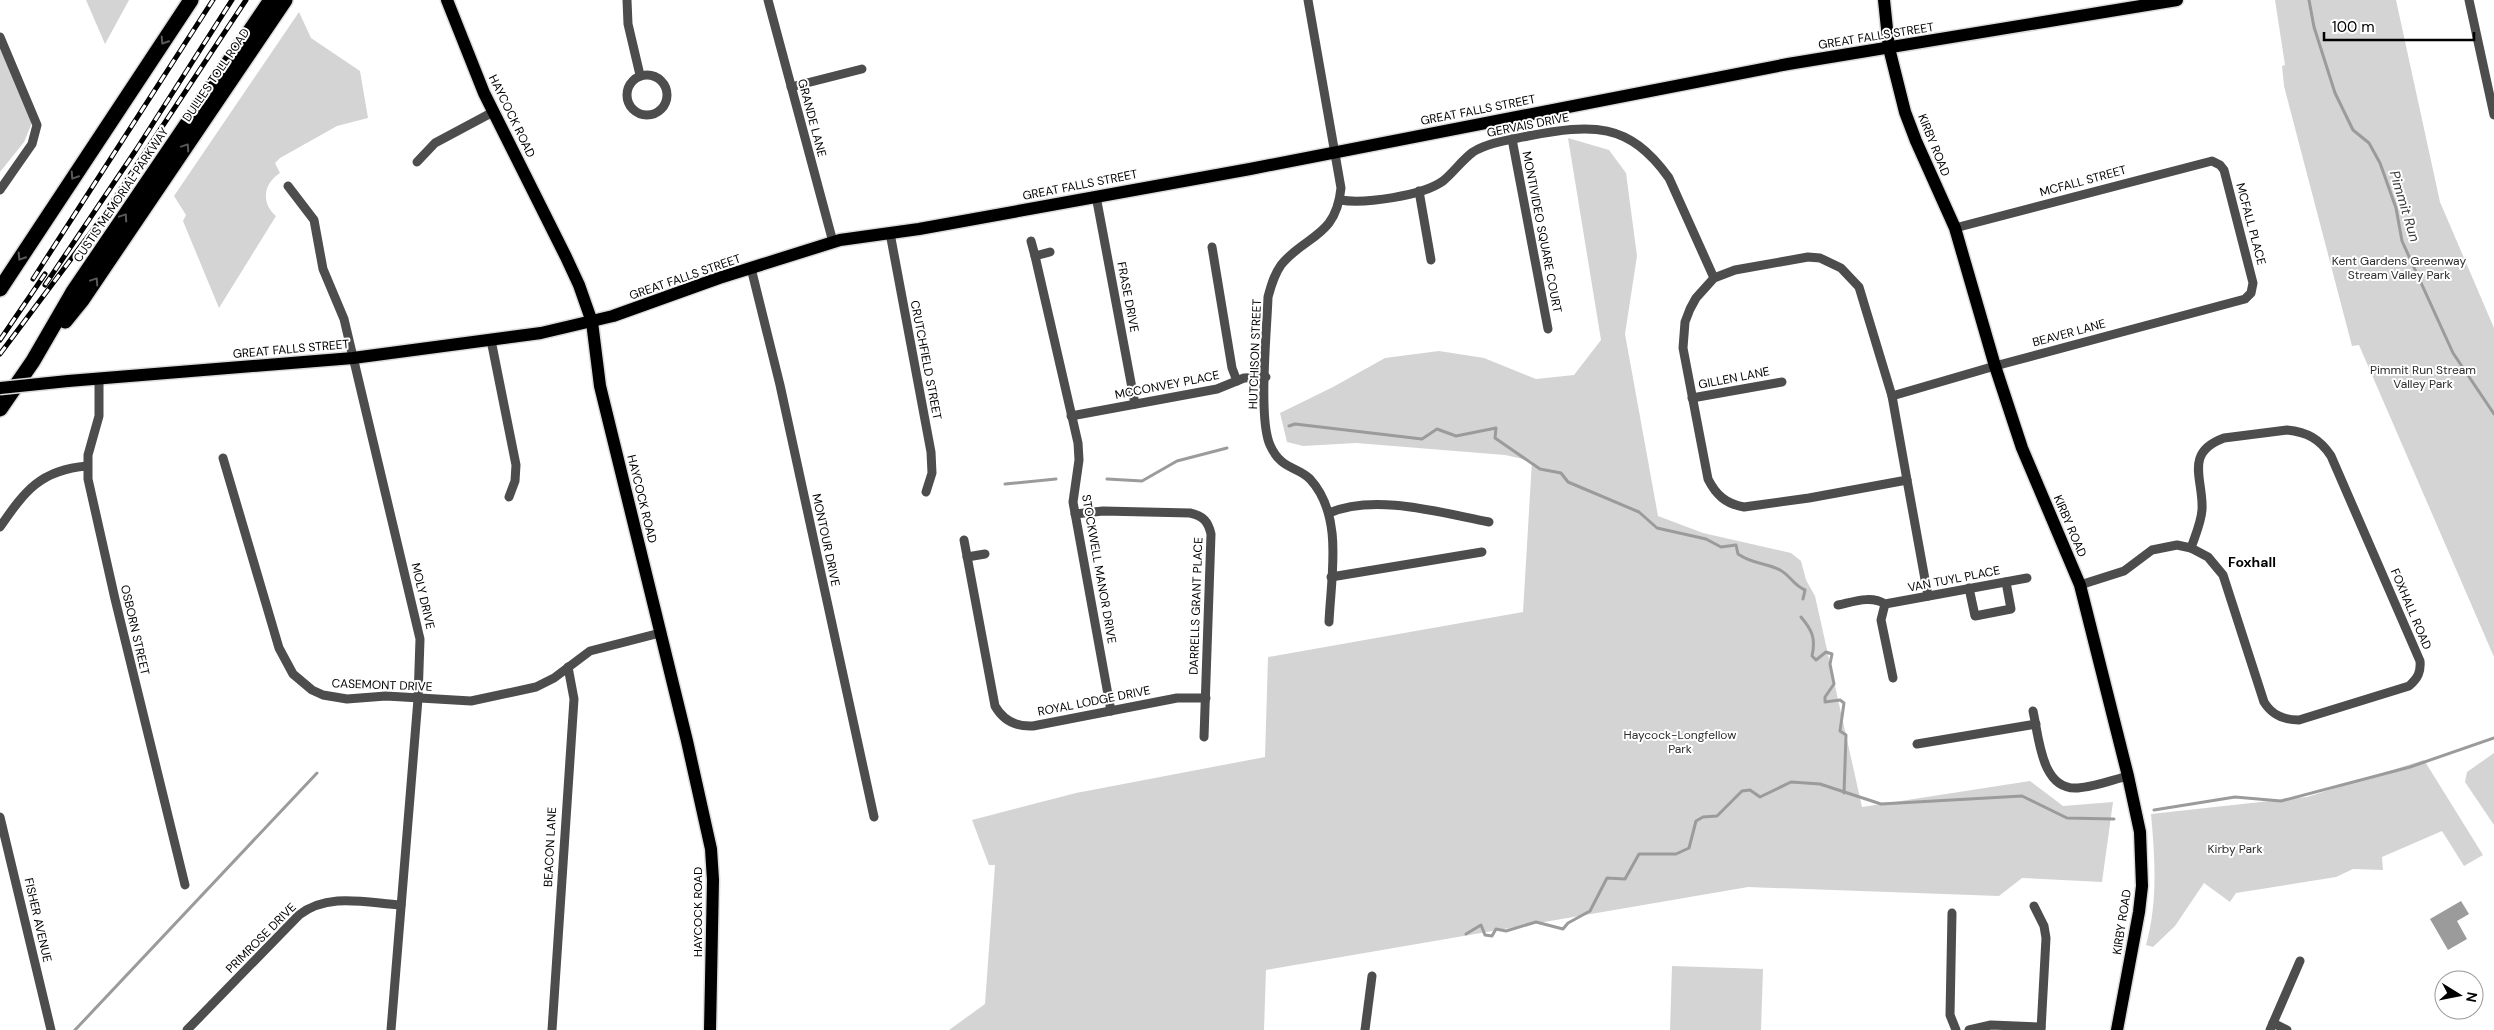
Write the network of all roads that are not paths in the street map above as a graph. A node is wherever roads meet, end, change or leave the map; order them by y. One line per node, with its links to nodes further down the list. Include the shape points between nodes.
1 (191, 0): 38 (highway, one-way to 38)
2 (271, 0): 44 (highway, CUSTIS MEMORIAL PARKWAY, one-way to 2, via 73,292)
3 (285, 0): 44 (highway, DULLES TOLL ROAD, one-way to 3, via 82,300)
4 (447, 0): 17 (main road, HAYCOCK ROAD)
5 (627, 0): 14 (street, via 628,24)
6 (768, 0): 15 (street, GRANDE LANE)
7 (1308, 0): 20 (street)
8 (1884, 0): 12 (main road, KIRBY ROAD)
9 (2171, 0): 12 (main road, GREAT FALLS STREET)
10 (2469, 0): 16 (street)
11 (0, 37): 24 (street, via 37,125 32,144)
12 (1889, 48): 20 (main road, GREAT FALLS STREET, via 1584,102); 28 (main road, KIRBY ROAD, via 1916,142)
13 (862, 69): 15 (street)
14 (640, 75): 14 (street, via 630,84 627,98 634,110 645,115 659,112 666,103 667,89 659,78)
15 (791, 87): 31 (street, GRANDE LANE)
16 (2491, 89): 18 (street)
17 (493, 112): 22 (street, via 434,144); 40 (main road, HAYCOCK ROAD, via 570,264)
18 (2494, 115)
19 (1512, 139): 25 (street, GERVAIS DRIVE, via 1473,152 1442,181); 37 (street, GERVAIS DRIVE, via 1576,128 1606,131 1632,140 1648,152 1669,178); 41 (street, MONTIVIDEO SQUARE COURT)
20 (1334, 152): 26 (main road, GREAT FALLS STREET); 27 (street)
21 (2219, 160): 28 (street, MCFALL STREET); 39 (street, MCFALL PLACE, via 2251,273)
22 (417, 162)
23 (288, 186): 43 (street, MOLY DRIVE, via 314,220 324,269 344,319)
24 (0, 190)
25 (1419, 191): 27 (street, GERVAIS DRIVE, via 1362,202); 35 (street)
26 (1096, 196): 29 (main road, GREAT FALLS STREET); 53 (street, FRASE DRIVE)
27 (1340, 200): 46 (street, HUTCHISON STREET, via 1336,212 1320,234 1289,257 1276,273 1268,297)
28 (1956, 228): 45 (main road, KIRBY ROAD)
29 (890, 233): 31 (main road, GREAT FALLS STREET); 59 (street, CRUTCHFIELD STREET, via 931,452 932,473)
30 (1032, 241): 34 (street, STOCKWELL MANOR DRIVE)
31 (833, 242): 36 (main road, GREAT FALLS STREET)
32 (1212, 247): 48 (street, via 1232,368)
33 (1050, 252): 34 (street)
34 (1035, 256): 55 (street, STOCKWELL MANOR DRIVE)
35 (1431, 260)
36 (751, 268): 40 (main road, GREAT FALLS STREET); 91 (street, MONTOUR DRIVE, via 780,385)
37 (1714, 278): 51 (street, via 1735,270 1808,257 1820,258 1841,268 1849,274 1863,296); 52 (street, via 1696,298 1685,322 1683,348)
38 (0, 289)
39 (2254, 295): 45 (street, BEAVER LANE)
40 (592, 322): 42 (main road, GREAT FALLS STREET); 79 (main road, HAYCOCK ROAD, via 600,386)
41 (1548, 329)
42 (491, 340): 43 (main road, GREAT FALLS STREET); 60 (street, via 516,465 515,481)
43 (354, 358): 47 (main road, GREAT FALLS STREET); 83 (street, MOLY DRIVE, via 416,618 421,661)
44 (32, 361): 54 (highway, CUSTIS MEMORIAL PARKWAY)
45 (1995, 366): 51 (street, BEAVER LANE); 73 (main road, KIRBY ROAD, via 2022,448)
46 (1266, 377): 48 (street, MCCONVEY PLACE); 62 (street, HUTCHISON STREET, via 1265,420 1270,446 1288,468 1309,478)
47 (99, 379): 50 (main road, GREAT FALLS STREET, bridge); 57 (street, OSBORN STREET, via 99,416)
48 (1237, 381): 53 (street, MCCONVEY PLACE, via 1218,389)
49 (1782, 382): 52 (street, GILLEN LANE)
50 (0, 388)
51 (1892, 396): 58 (street)
52 (1692, 398): 58 (street, via 1708,479 1728,503 1753,506)
53 (1135, 404): 55 (street, MCCONVEY PLACE)
54 (0, 409)
55 (1071, 416): 61 (street, STOCKWELL MANOR DRIVE, via 1079,452 1073,492)
56 (223, 458): 83 (street, CASEMONT DRIVE, via 279,648 293,674 312,690 335,698 386,696)
57 (87, 466): 64 (street, via 65,469 42,478 24,493); 93 (street, OSBORN STREET, via 115,599)
58 (1907, 480): 75 (street)
59 (926, 492)
60 (508, 497)
61 (1075, 514): 82 (street, DARRELLS GRANT PLACE, via 1103,511 1190,513 1207,521 1211,534); 84 (street, STOCKWELL MANOR DRIVE)
62 (1329, 514): 63 (street, via 1350,506 1403,506); 70 (street)
63 (1489, 522)
64 (0, 527)
65 (964, 540): 69 (street)
66 (2191, 548): 66 (street, FOXHALL ROAD, via 2208,557 2223,575 2264,702 2275,715 2302,720 2409,686 2419,674 2420,661 2352,500 2331,456 2309,435 2283,430 2224,438 2210,446 2200,458 2197,468 2202,511); 73 (street, via 2177,545 2152,550 2124,571)
67 (1482, 552): 70 (street)
68 (985, 554): 69 (street)
69 (968, 557): 84 (street, ROYAL LODGE DRIVE, via 998,712 1014,723 1027,726)
70 (1331, 577): 78 (street)
71 (2027, 578): 72 (street, VAN TUYL PLACE)
72 (2006, 582): 74 (street, VAN TUYL PLACE); 74 (street, via 2010,609 1975,616)
73 (2080, 586): 89 (main road, KIRBY ROAD)
74 (1970, 588): 75 (street, VAN TUYL PLACE)
75 (1928, 596): 76 (street, VAN TUYL PLACE)
76 (1885, 604): 77 (street, VAN TUYL PLACE, via 1869,600); 81 (street, via 1881,620)
77 (1838, 605)
78 (1329, 622)
79 (660, 633): 80 (street, CASEMONT DRIVE, via 590,651); 105 (main road, HAYCOCK ROAD, via 710,849 713,880)
80 (568, 667): 83 (street, CASEMONT DRIVE, via 536,687 494,697 471,701); 104 (street, BEACON LANE, via 574,699)
81 (1893, 678)
82 (1206, 698): 84 (street, ROYAL LODGE DRIVE, via 1177,698); 87 (street, DARRELLS GRANT PLACE)
83 (418, 699): 94 (street, MOLY DRIVE)
84 (1111, 711)
85 (2033, 711): 86 (street)
86 (2036, 724): 88 (street); 89 (street, via 2045,764 2055,782 2080,788)
87 (1204, 737)
88 (1917, 744)
89 (2128, 776): 109 (main road, KIRBY ROAD, via 2140,832 2142,886)
90 (0, 817): 92 (street, FISHER AVENUE)
91 (874, 817)
92 (5, 857): 101 (street, FISHER AVENUE)
93 (185, 885)
94 (401, 905): 102 (street, PRIMROSE DRIVE, via 334,900 314,905 299,915); 103 (street, MOLY DRIVE)
95 (2034, 906): 100 (street, via 2046,938)
96 (1952, 913): 107 (street, via 1950,1015)
97 (2300, 962): 99 (street)
98 (1372, 976): 106 (street)
99 (2272, 1026): 110 (street)
100 (2041, 1029): 108 (street, via 1990,1025)
101 (51, 1030)
102 (187, 1030)
103 (391, 1030)
104 (552, 1030)
105 (710, 1030)
106 (1365, 1030)
107 (1956, 1030)
108 (1969, 1030)
109 (2117, 1030)
110 (2288, 1030)

